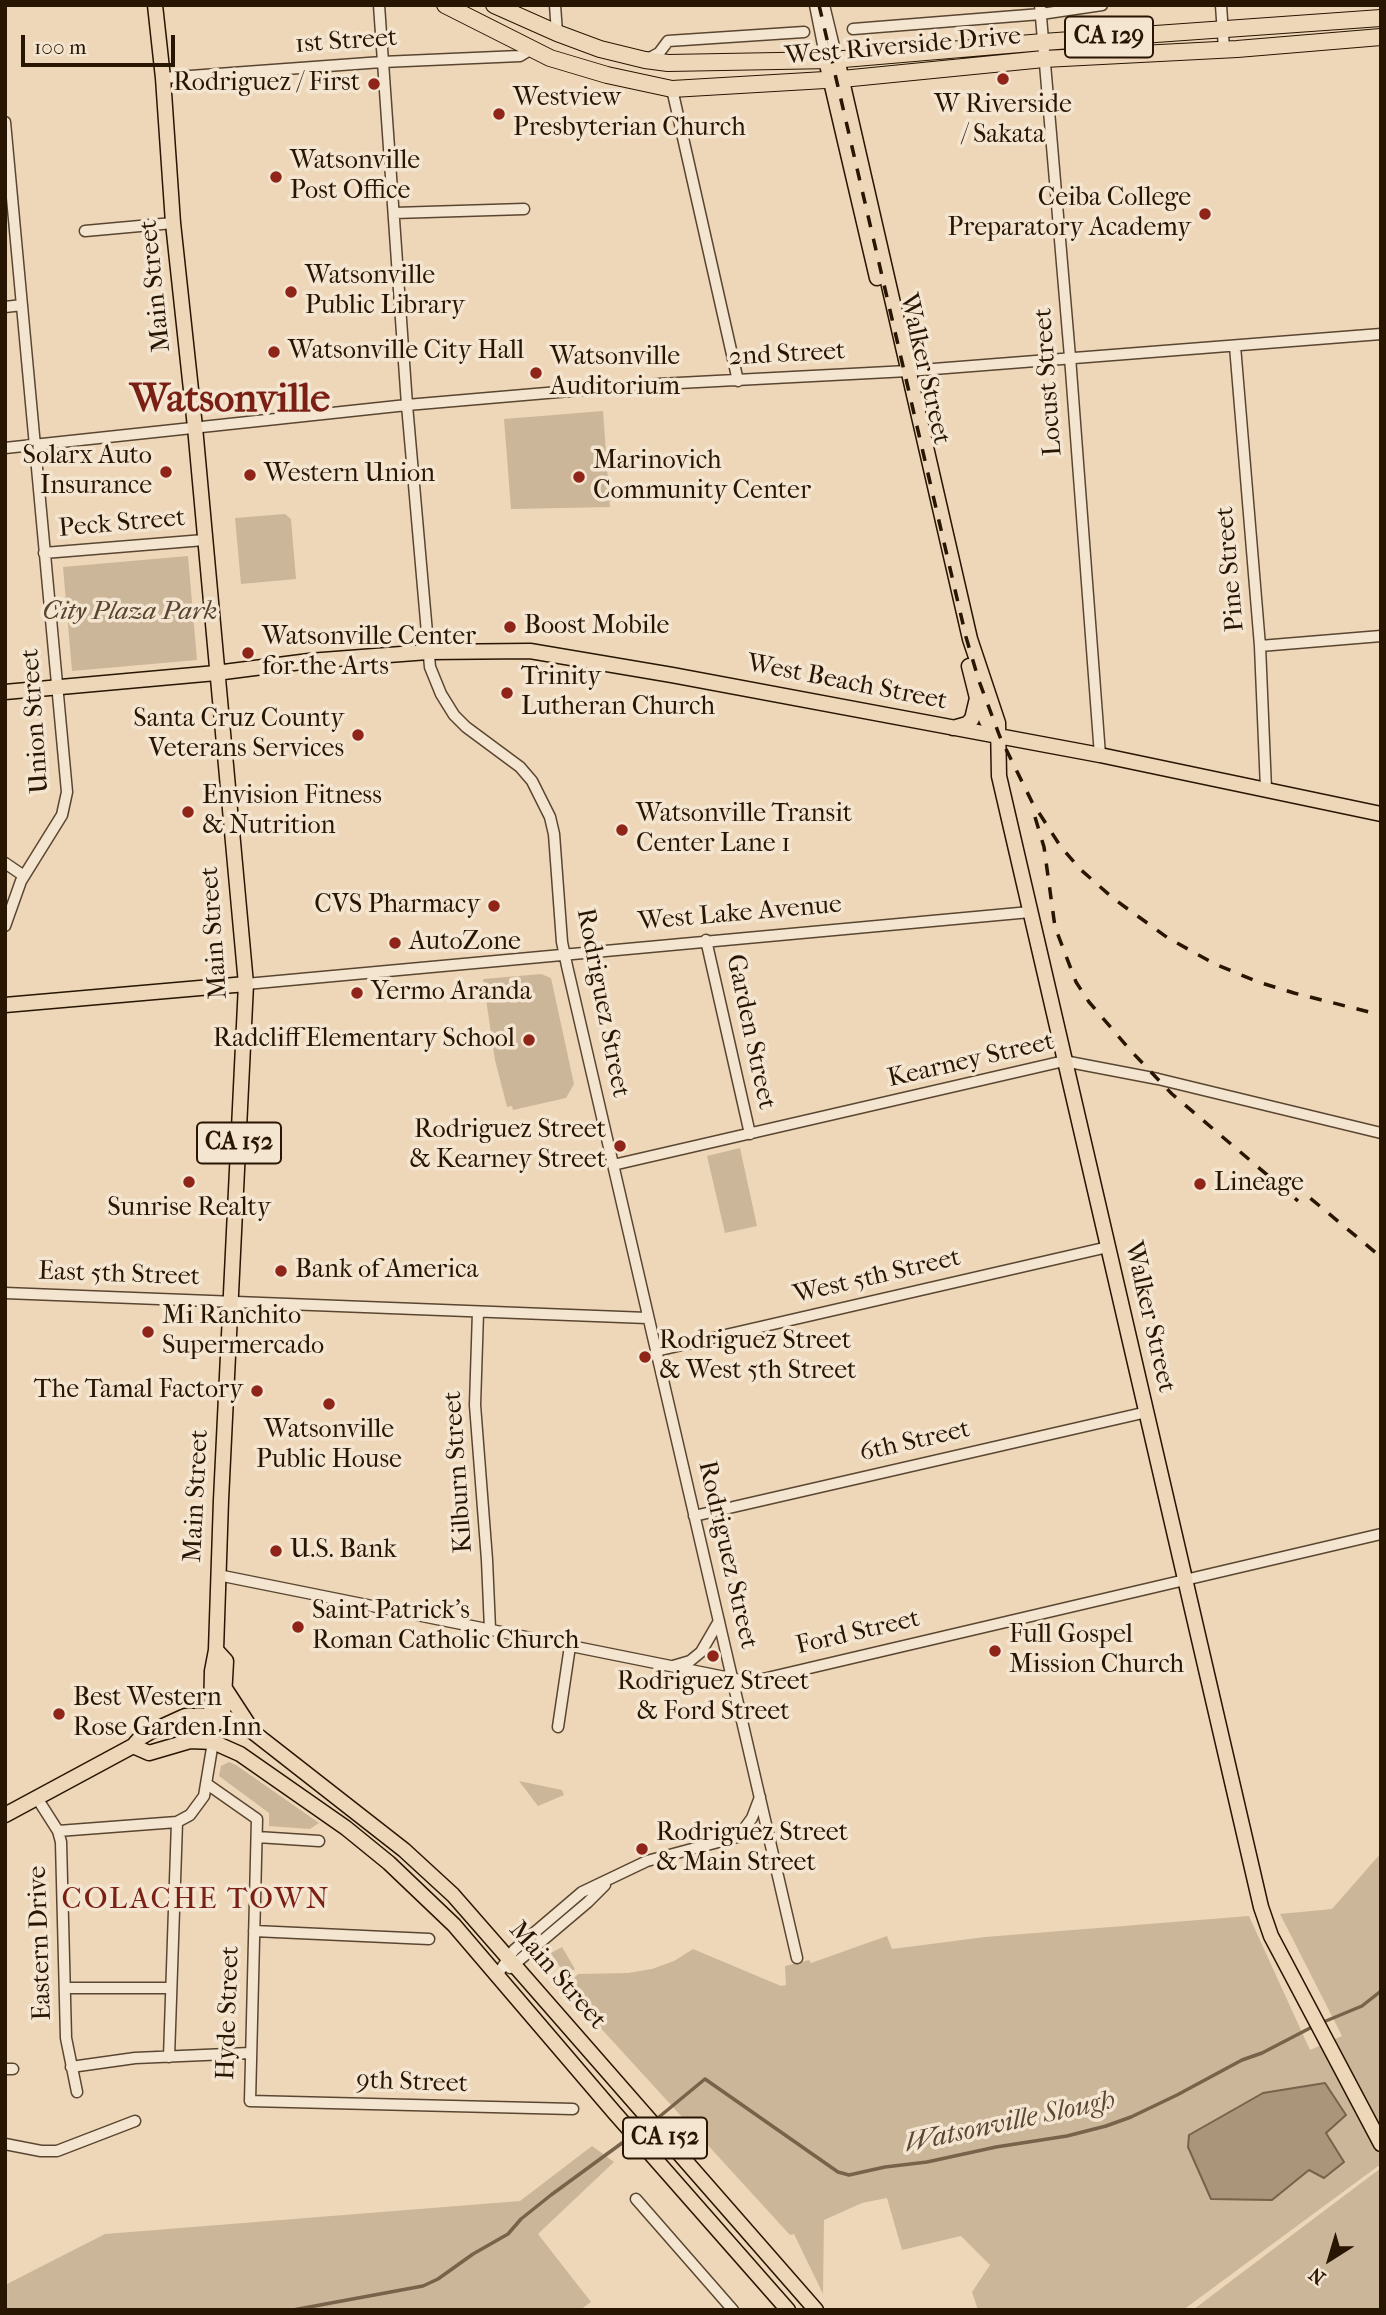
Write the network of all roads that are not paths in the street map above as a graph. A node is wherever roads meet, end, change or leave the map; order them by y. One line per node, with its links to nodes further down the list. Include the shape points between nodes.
1 (155, 5): 24 (main road, Main Street)
2 (379, 5): 23 (street, Rodriguez Street)
3 (445, 5): 18 (highway, West Riverside Drive / CA 129)
4 (494, 5): 15 (highway, West Riverside Drive / CA 129)
5 (555, 5): 15 (street)
6 (815, 5): 22 (street, Walker Street)
7 (824, 5): 22 (street, Walker Street)
8 (1102, 5): 10 (street)
9 (1221, 5): 13 (street)
10 (1041, 10): 12 (street); 17 (street, Locust Street)
11 (1381, 18): 13 (highway, West Riverside Drive / CA 129)
12 (853, 29)
13 (1223, 30): 17 (highway, West Riverside Drive / CA 129); 19 (street)
14 (804, 32): 21 (street, via 668,41 659,53)
15 (557, 33): 21 (highway, West Riverside Drive / CA 129)
16 (1381, 37): 19 (highway, West Riverside Drive / CA 129)
17 (1043, 42): 20 (street, Locust Street); 22 (highway, West Riverside Drive / CA 129)
18 (530, 50): 23 (street, 1st Street, via 520,56); 26 (highway, West Riverside Drive / CA 129, via 607,75)
19 (1224, 50): 20 (highway, West Riverside Drive / CA 129)
20 (1044, 59): 25 (highway, West Riverside Drive / CA 129); 37 (street, Locust Street)
21 (645, 60): 22 (highway, West Riverside Drive / CA 129, via 668,64)
22 (832, 60): 25 (main road, Walker Street)
23 (382, 62): 24 (street, 1st Street); 30 (street, Rodriguez Street)
24 (163, 78): 31 (main road, Main Street)
25 (836, 79): 26 (highway, West Riverside Drive / CA 129); 38 (main road, Walker Street)
26 (672, 89): 39 (street)
27 (5, 121): 28 (street, Union Street)
28 (9, 187): 33 (street, Union Street)
29 (524, 209): 30 (street)
30 (394, 213): 40 (street, Rodriguez Street)
31 (173, 223): 32 (street); 41 (main road, Main Street)
32 (85, 231)
33 (22, 305): 34 (street); 42 (street, Union Street)
34 (5, 307)
35 (1381, 334): 36 (street, 2nd Street)
36 (1235, 346): 37 (street, 2nd Street); 47 (street, Pine Street)
37 (1070, 357): 38 (street, 2nd Street); 55 (street, Locust Street)
38 (904, 371): 39 (street, 2nd Street); 52 (main road, Walker Street); 54 (main road, Walker Street, via 970,639)
39 (738, 381): 40 (street, 2nd Street)
40 (407, 405): 41 (street, 2nd Street); 48 (street, Rodriguez Street)
41 (195, 427): 42 (street, 2nd Street); 44 (main road, Main Street)
42 (36, 446): 43 (street, 2nd Street); 45 (street, Union Street)
43 (5, 448)
44 (204, 540): 45 (street, Peck Street); 49 (main road, Main Street)
45 (44, 553): 50 (street, Union Street)
46 (1381, 636): 47 (street)
47 (1260, 646): 56 (street, Pine Street)
48 (428, 652): 49 (main road, West Beach Street); 53 (main road, West Beach Street, via 547,653); 63 (street, Rodriguez Street, via 435,681 454,715 520,767 543,801 554,834)
49 (216, 673): 50 (main road, West Beach Street); 64 (main road, Main Street / CA 152)
50 (57, 687): 51 (main road, West Beach Street); 59 (street, Union Street, via 67,792 62,815)
51 (5, 692)
52 (977, 698): 53 (main road, via 972,719); 54 (main road, Walker Street, via 987,722)
53 (952, 728): 54 (main road, West Beach Street)
54 (1000, 737): 55 (main road, West Beach Street); 60 (main road, Walker Street, via 999,776)
55 (1100, 755): 56 (main road, West Beach Street)
56 (1266, 789): 57 (main road, West Beach Street)
57 (1381, 814)
58 (5, 863): 59 (street)
59 (24, 876): 61 (street, Union Street)
60 (1030, 912): 62 (street, West Lake Avenue); 66 (main road, Walker Street)
61 (5, 926)
62 (706, 940): 63 (street, West Lake Avenue); 68 (street, Garden Street)
63 (564, 954): 64 (street, West Lake Avenue); 69 (street, Rodriguez Street)
64 (246, 984): 65 (main road); 72 (main road, Main Street / CA 152)
65 (5, 1005)
66 (1064, 1061): 67 (street, Kearney Street); 68 (street, Kearney Street); 70 (main road, Walker Street)
67 (1381, 1133)
68 (750, 1134): 69 (street, Kearney Street)
69 (613, 1165): 74 (street, Rodriguez Street)
70 (1108, 1247): 75 (street, West 5th Street); 76 (main road, Walker Street)
71 (5, 1293): 72 (street, East 5th Street)
72 (232, 1302): 73 (street); 79 (main road, Main Street / CA 152)
73 (478, 1312): 74 (street); 82 (street, Kilburn Street, via 475,1405)
74 (647, 1318): 75 (street, Rodriguez Street)
75 (656, 1351): 77 (street, Rodriguez Street)
76 (1147, 1412): 77 (street, 6th Street); 80 (main road, Walker Street)
77 (694, 1516): 81 (street, Rodriguez Street)
78 (1381, 1534): 80 (street, Ford Street)
79 (218, 1575): 82 (street, Ford Street); 84 (main road, Main Street / CA 152)
80 (1186, 1580): 86 (street, Ford Street, via 750,1682); 118 (main road, Walker Street, via 1271,1936)
81 (719, 1621): 85 (street, via 696,1657); 86 (street, Rodriguez Street)
82 (489, 1629): 83 (street, Ford Street)
83 (570, 1646): 85 (street, Ford Street); 89 (street)
84 (216, 1650): 87 (main road, Main Street / CA 152, via 226,1661); 88 (main road, Main Street / CA 152, via 212,1661)
85 (672, 1667): 86 (street, Ford Street)
86 (733, 1679): 94 (street, Rodriguez Street)
87 (224, 1687): 88 (main road, Main Street / CA 152); 90 (main road)
88 (217, 1715): 90 (main road, Main Street / CA 152); 91 (main road, Main Street / CA 152); 92 (main road, via 185,1716)
89 (558, 1727)
90 (253, 1732): 106 (main road, Main Street / CA 152, via 404,1850 453,1895)
91 (213, 1742): 92 (main road, via 190,1741 149,1753); 93 (street); 107 (main road, Main Street / CA 152, via 264,1769 390,1863 454,1925)
92 (133, 1746): 95 (main road)
93 (207, 1784): 97 (street, via 195,1810); 100 (street, Hyde Street, via 257,1819)
94 (760, 1795): 98 (street, Rodriguez Street); 101 (street, via 752,1818)
95 (37, 1798): 96 (main road); 99 (street, Eastern Drive)
96 (5, 1815)
97 (177, 1822): 99 (street); 109 (street)
98 (767, 1829): 101 (street); 105 (street, Rodriguez Street)
99 (58, 1831): 108 (street, Eastern Drive)
100 (257, 1837): 102 (street); 103 (street, Hyde Street)
101 (738, 1837): 106 (street, via 647,1861 582,1892)
102 (319, 1841)
103 (254, 1931): 104 (street); 110 (street, Hyde Street)
104 (429, 1939)
105 (797, 1958)
106 (511, 1961): 107 (street); 122 (main road, Main Street / CA 152)
107 (496, 1975): 121 (main road, Main Street / CA 152)
108 (65, 1988): 109 (street); 112 (street, Eastern Drive)
109 (170, 1988): 111 (street)
110 (250, 2053): 111 (street); 114 (street, Hyde Street)
111 (169, 2057): 112 (street)
112 (71, 2067): 113 (street, Eastern Drive)
113 (77, 2092)
114 (250, 2101): 115 (street, 9th Street)
115 (573, 2109)
116 (135, 2121): 117 (street, via 57,2151)
117 (5, 2144)
118 (1381, 2144)
119 (636, 2199): 120 (street)
120 (733, 2310)
121 (788, 2310)
122 (816, 2310)

